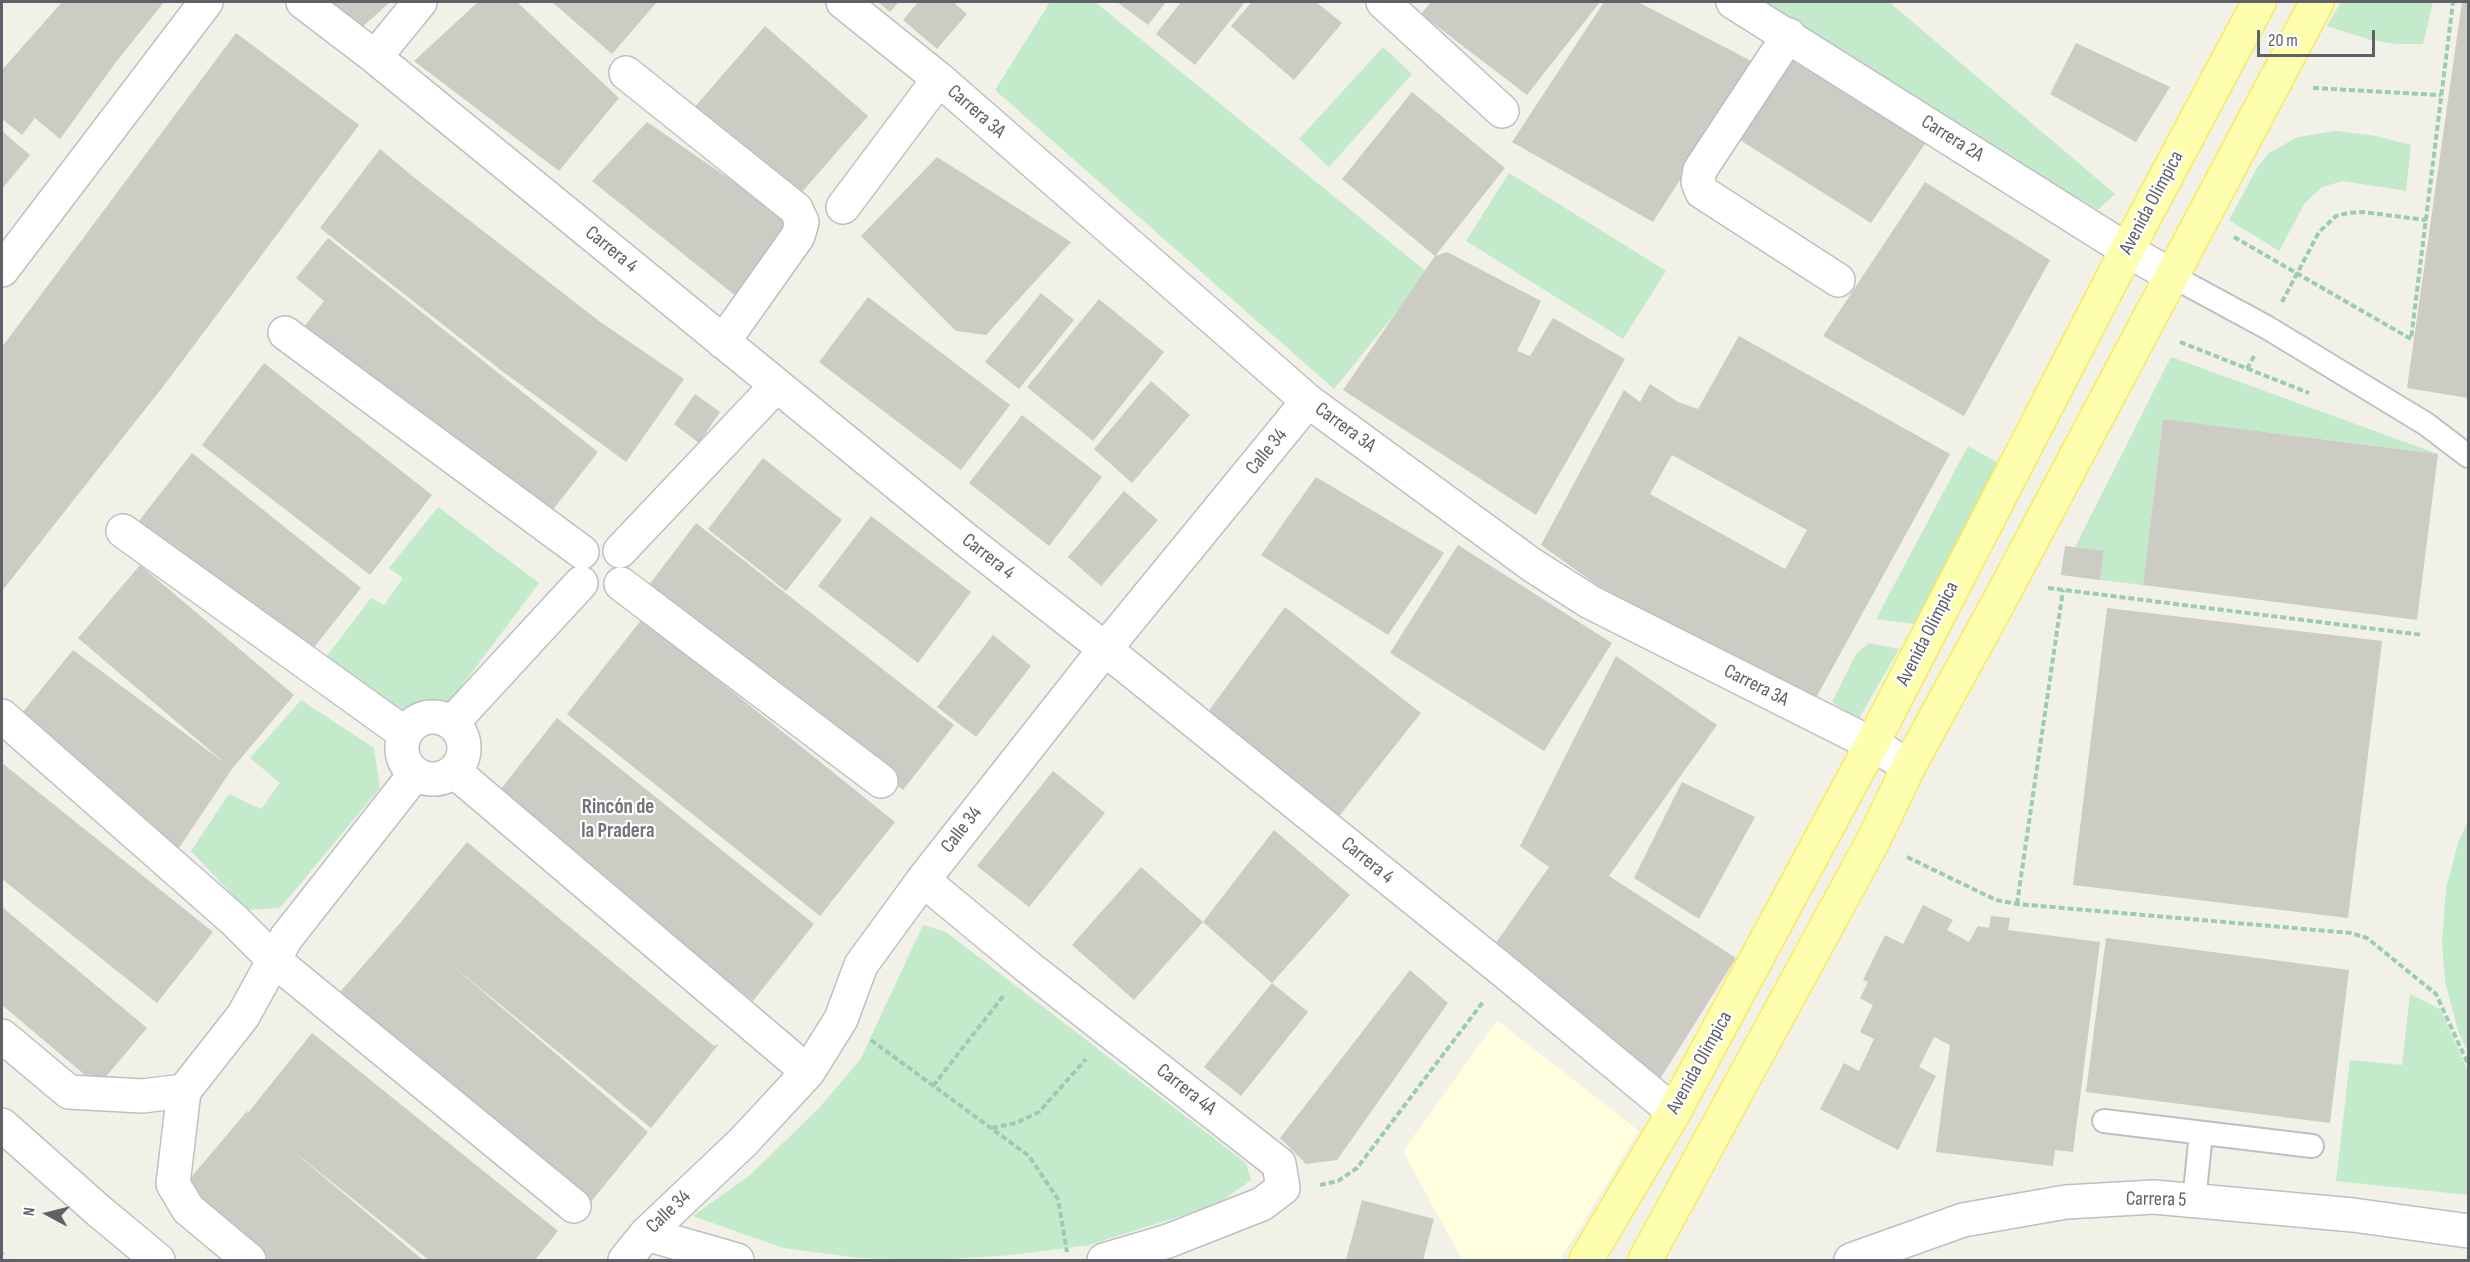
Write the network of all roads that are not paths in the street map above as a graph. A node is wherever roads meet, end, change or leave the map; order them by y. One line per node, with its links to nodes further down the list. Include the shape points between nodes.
1 (206, 2): 16 (street)
2 (303, 2): 10 (street, Carrera 4)
3 (420, 2): 10 (street)
4 (843, 2): 12 (street, Carrera 3A)
5 (1383, 2): 13 (street)
6 (1733, 2): 9 (street, Carrera 2A)
7 (2259, 2): 15 (main road, Avenida Olimpica)
8 (2317, 2): 17 (main road)
9 (1789, 35): 15 (street, Carrera 2A); 18 (street, via 1700,170 1698,182 1702,192)
10 (375, 57): 20 (street, Carrera 4)
11 (627, 74): 20 (street, via 796,209 802,222 798,236)
12 (939, 79): 14 (street); 22 (street, Carrera 3A)
13 (1502, 111)
14 (843, 207)
15 (2127, 250): 17 (street, Carrera 2A); 32 (main road, Avenida Olimpica)
16 (2, 270)
17 (2172, 276): 23 (lane, via 2268,328 2426,424); 33 (main road)
18 (1838, 280)
19 (285, 333): 26 (street)
20 (723, 342): 21 (street, Carrera 4)
21 (776, 386): 25 (street); 28 (street, Carrera 4)
22 (1308, 401): 28 (street, Calle 34); 32 (street, Carrera 3A, via 1590,603)
23 (2469, 456)
24 (123, 531): 31 (street)
25 (620, 551): 26 (street, via 611,545 590,545); 27 (street, via 626,561)
26 (581, 567): 27 (street, via 590,590 611,591); 30 (street)
27 (621, 584): 36 (street)
28 (1105, 649): 37 (street, Calle 34); 42 (street, Carrera 4)
29 (2, 716): 38 (street, via 234,920)
30 (452, 723): 31 (street, via 440,717 426,717); 34 (street, via 461,733 464,746 462,760)
31 (404, 734): 35 (street, via 401,748 405,763)
32 (1872, 744): 33 (street, Carrera 3A); 42 (main road, Avenida Olimpica)
33 (1910, 766): 57 (main road, via 1873,842)
34 (454, 771): 35 (street, via 442,778 428,779); 40 (street)
35 (415, 774): 38 (street, via 286,938)
36 (880, 781)
37 (923, 880): 40 (street, Calle 34, via 861,965 841,1019); 55 (street, Carrera 4A, via 1279,1164 1283,1188 1262,1204 1168,1241)
38 (274, 960): 41 (street, via 243,1016); 48 (street)
39 (2, 1036): 41 (street, via 69,1092 142,1096)
40 (808, 1072): 50 (street, Calle 34, via 743,1142)
41 (184, 1091): 52 (street, via 173,1184 188,1209)
42 (1674, 1112): 56 (main road, Avenida Olimpica)
43 (2104, 1121): 45 (lane)
44 (2, 1125): 51 (street)
45 (2201, 1133): 46 (lane); 47 (lane)
46 (2312, 1146)
47 (2194, 1201): 49 (street, Carrera 5, via 2353,1215); 58 (street, Carrera 5, via 2154,1197 2066,1202 1963,1220)
48 (573, 1206)
49 (2469, 1231)
50 (646, 1234): 53 (street, Calle 34); 54 (street)
51 (158, 1260)
52 (249, 1260)
53 (625, 1260)
54 (736, 1260)
55 (1104, 1260)
56 (1586, 1260)
57 (1645, 1260)
58 (1851, 1260)

